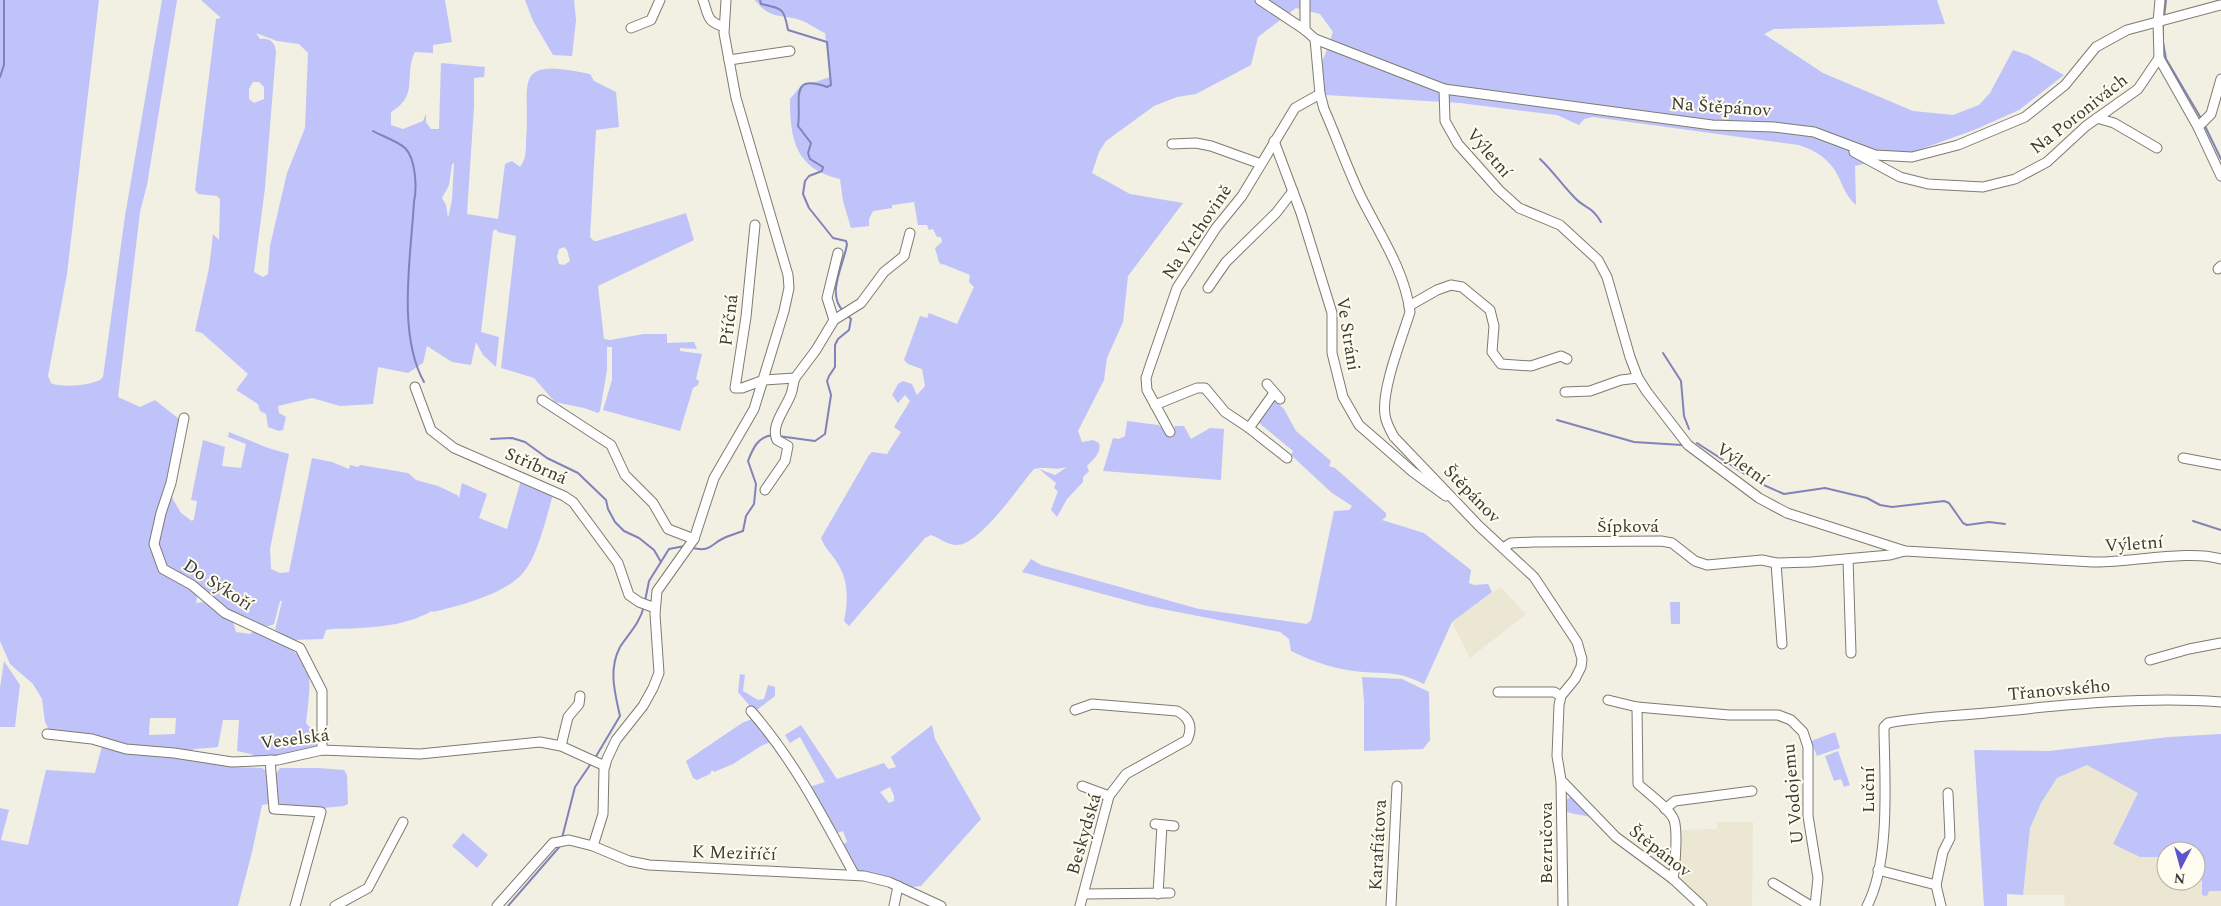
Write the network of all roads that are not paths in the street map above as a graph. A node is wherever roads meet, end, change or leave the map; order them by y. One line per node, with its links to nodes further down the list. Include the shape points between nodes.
1 (660, 0): 11 (street, via 651,20)
2 (704, 0): 10 (street, via 709,18)
3 (726, 0): 10 (street)
4 (1260, 0): 12 (street, Na Štěpánov)
5 (1305, 0): 12 (street)
6 (2160, 0): 9 (street)
7 (2214, 0): 8 (street)
8 (2221, 6): 9 (street, Na Štěpánov)
9 (2161, 22): 15 (street); 23 (street, Na Štěpánov, via 2127,30 2096,47 2065,85 2025,118 1958,145 1912,156 1875,155)
10 (724, 27): 16 (street)
11 (632, 28)
12 (1305, 30): 13 (street, Na Štěpánov)
13 (1315, 39): 18 (street, Na Štěpánov); 19 (street, Štěpánov)
14 (790, 51): 16 (street)
15 (2159, 58): 20 (street, Na Poronivách, via 2138,89); 21 (street)
16 (729, 60): 38 (street, via 736,98 788,275 784,311)
17 (2221, 79): 21 (street, via 2211,114)
18 (1444, 89): 23 (street, Na Štěpánov, via 1712,125 1814,132); 37 (street, Výletní, via 1445,121 1450,134 1499,190 1520,208 1560,225 1598,260 1607,277)
19 (1320, 94): 22 (street, Na Vrchovině, via 1295,108); 33 (street, Štěpánov)
20 (2097, 118): 23 (street, Na Poronivách, via 2048,162 2014,179 1983,187 1914,182); 25 (street, via 2114,123)
21 (2201, 123): 27 (street)
22 (1274, 141): 26 (street, Na Vrchovině); 28 (street, Ve Stráni)
23 (1838, 143)
24 (1172, 144): 26 (street, via 1211,146)
25 (2157, 148)
26 (1260, 164): 43 (street, Na Vrchovině, via 1242,196 1216,228 1177,288 1146,378 1147,390)
27 (2221, 176)
28 (1293, 191): 32 (street, via 1276,213 1226,262); 51 (street, Ve Stráni, via 1332,313 1332,353 1344,397 1359,425 1412,472)
29 (755, 225): 38 (street, Příčná, via 735,388)
30 (910, 234): 34 (street, via 904,256 884,272 861,303)
31 (838, 253): 34 (street, via 827,298)
32 (1208, 288)
33 (1409, 306): 35 (street, via 1437,290 1451,285 1462,287 1490,310 1494,326 1492,352 1501,364 1531,366 1561,356); 51 (street, Štěpánov, via 1390,380 1385,415 1394,436)
34 (842, 316): 36 (street)
35 (1567, 359)
36 (795, 378): 38 (street); 50 (street, via 777,422 776,436 788,446 785,461)
37 (1638, 378): 41 (street, via 1621,380 1590,391); 54 (street, Výletní, via 1688,445 1759,498 1788,513)
38 (764, 380): 52 (street, via 754,409 714,478)
39 (1267, 384): 45 (street, via 1277,396)
40 (415, 387): 58 (street, Stříbrná, via 431,430 454,448 573,502 618,564 629,595)
41 (1565, 392)
42 (542, 400): 52 (street, via 611,445 625,475 653,504 668,529)
43 (1155, 405): 45 (street, via 1202,387 1225,412); 46 (street, Na Vrchovině)
44 (184, 418): 74 (street, Do Sýkoří, via 154,544 164,569 192,585 225,613 300,648 322,691)
45 (1249, 428): 47 (street)
46 (1170, 432)
47 (1280, 457)
48 (2183, 458): 49 (street)
49 (2221, 465)
50 (766, 490)
51 (1451, 498): 53 (street, Štěpánov)
52 (691, 544): 58 (street)
53 (1503, 548): 57 (street, Šípková, via 1511,543 1661,541 1672,543 1695,561 1707,565 1762,560); 65 (street, Štěpánov, via 1534,577 1580,650 1579,673)
54 (1904, 551): 55 (street, Šípková); 56 (street, Výletní, via 2093,562 2183,556)
55 (1848, 559): 57 (street, Šípková); 61 (street)
56 (2221, 559)
57 (1776, 563): 60 (street)
58 (648, 605): 76 (street, via 659,673 643,706)
59 (2221, 643): 62 (street)
60 (1782, 644)
61 (1851, 653)
62 (2150, 660)
63 (1498, 692): 65 (street, via 1554,692)
64 (580, 696): 73 (street, via 579,704 568,717)
65 (1561, 696): 77 (street, via 1557,756)
66 (1608, 700): 68 (street, U Vodojemu)
67 (2221, 702): 71 (street, Třanovského, via 2140,700)
68 (1637, 707): 83 (street, via 1638,784); 105 (street, U Vodojemu, via 1729,715 1778,715 1791,720 1803,732 1808,747 1808,816 1818,878)
69 (1074, 710): 82 (street, Beskydská, via 1092,704 1168,710 1177,711 1188,719 1190,734 1187,740 1126,774)
70 (751, 711): 88 (street, via 775,738 801,779)
71 (1901, 721): 87 (street, Luční, via 1884,727 1885,818)
72 (47, 734): 75 (street, Veselská, via 92,739 126,749 232,762)
73 (561, 746): 74 (street, Veselská, via 520,743 420,754); 76 (street, Veselská)
74 (322, 750): 75 (street, Veselská)
75 (270, 760): 96 (street, via 274,809 321,812)
76 (597, 763): 86 (street, via 603,814)
77 (1561, 780): 89 (street, Štěpánov, via 1616,837); 103 (street, Bezručova)
78 (1082, 786): 82 (street)
79 (1397, 786): 102 (street, Karafiátova)
80 (1752, 790): 83 (street, via 1675,800)
81 (1948, 794): 91 (street, via 1950,838 1943,852)
82 (1109, 796): 94 (street, Beskydská)
83 (1666, 809): 89 (street, via 1674,820)
84 (403, 822): 97 (street, via 368,888)
85 (1174, 826): 95 (street, via 1158,825)
86 (592, 846): 88 (street, K Meziříčí, via 629,861 649,865); 98 (street, K Meziříčí, via 562,841 546,849)
87 (1878, 870): 91 (street); 106 (street, Luční)
88 (854, 874): 92 (street, K Meziříčí)
89 (1673, 879): 104 (street, Štěpánov)
90 (1773, 883): 105 (street)
91 (1936, 885): 107 (street)
92 (898, 886): 99 (street); 100 (street, K Meziříčí)
93 (1170, 893): 95 (street)
94 (1084, 894): 95 (street); 101 (street, Beskydská)
95 (1158, 894)
96 (295, 906)
97 (335, 906)
98 (498, 906)
99 (894, 906)
100 (941, 906)
101 (1080, 906)
102 (1391, 906)
103 (1563, 906)
104 (1702, 906)
105 (1813, 906)
106 (1867, 906)
107 (1941, 906)

